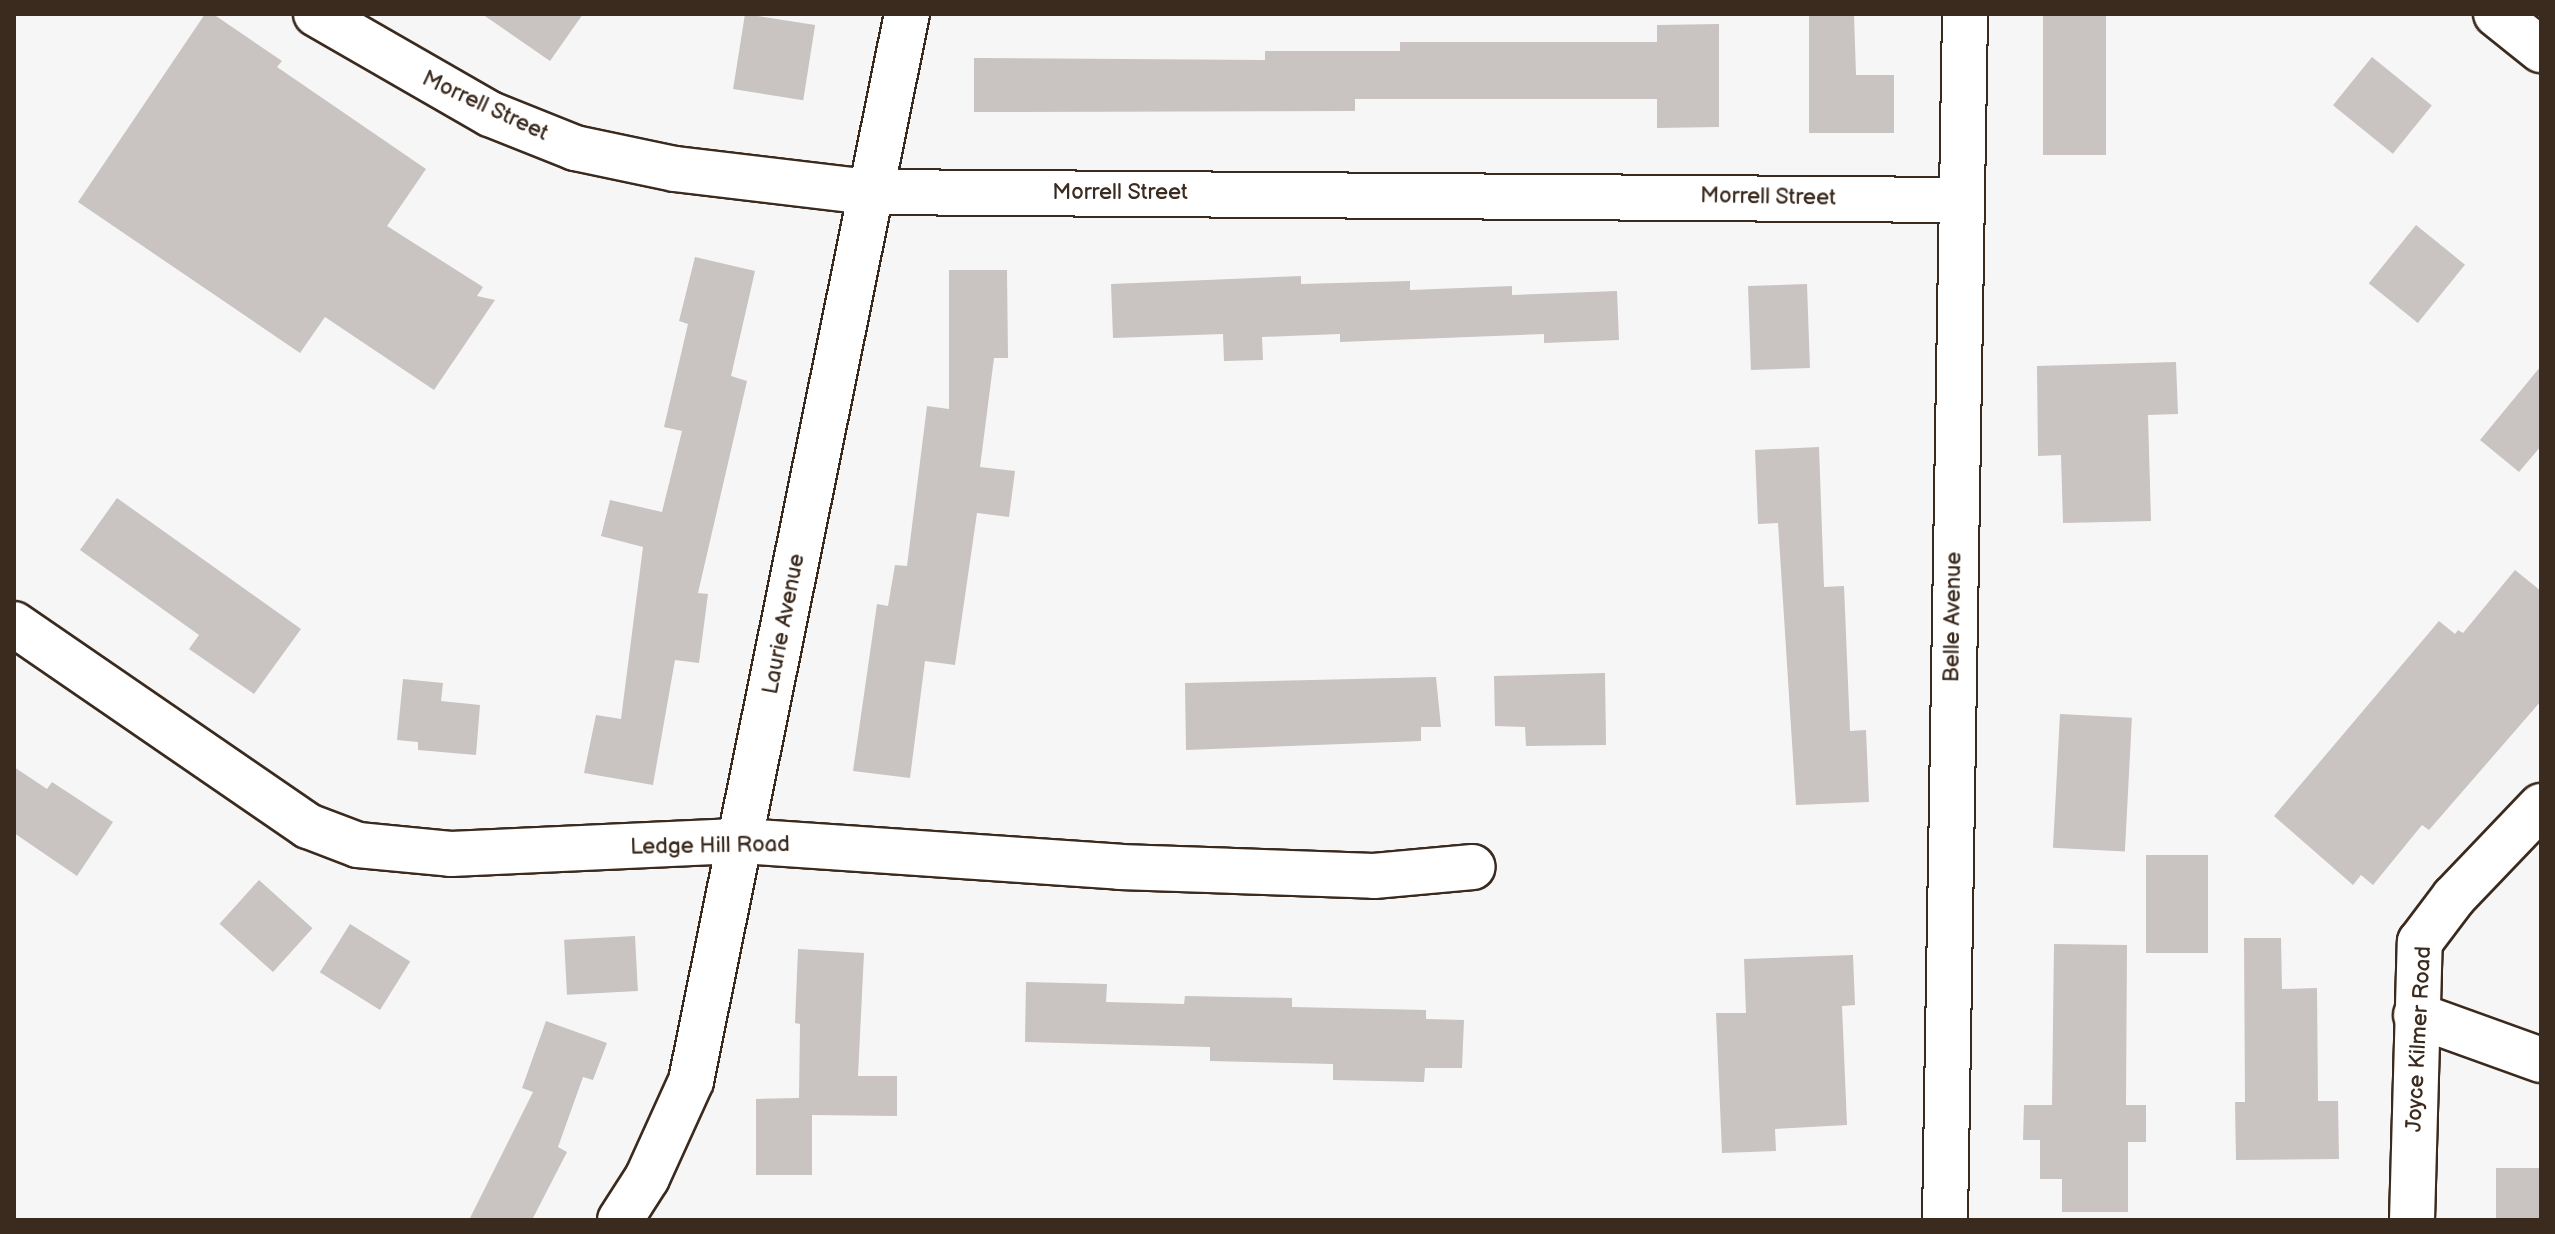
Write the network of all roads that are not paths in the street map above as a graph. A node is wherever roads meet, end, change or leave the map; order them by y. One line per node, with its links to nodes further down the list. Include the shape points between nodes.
1 (316, 14): 6 (street, Morrell Street, via 490,114 575,148 675,169)
2 (907, 14): 6 (street, Laurie Avenue)
3 (1965, 14): 7 (street, Belle Avenue)
4 (2496, 14): 5 (street)
5 (2541, 50)
6 (869, 192): 7 (street, Morrell Street); 10 (street, Laurie Avenue)
7 (1961, 200): 15 (street, Belle Avenue)
8 (14, 624): 10 (street, Ledge Hill Road, via 308,826 358,845 451,854)
9 (2541, 806): 12 (street, Joyce Kilmer Road, via 2454,897 2420,942)
10 (742, 841): 11 (street, Ledge Hill Road, via 1135,868 1374,876); 14 (street, Laurie Avenue, via 691,1081 647,1178)
11 (1473, 867)
12 (2416, 1015): 13 (street); 16 (street, Joyce Kilmer Road)
13 (2541, 1060)
14 (620, 1220)
15 (1945, 1220)
16 (2412, 1220)

